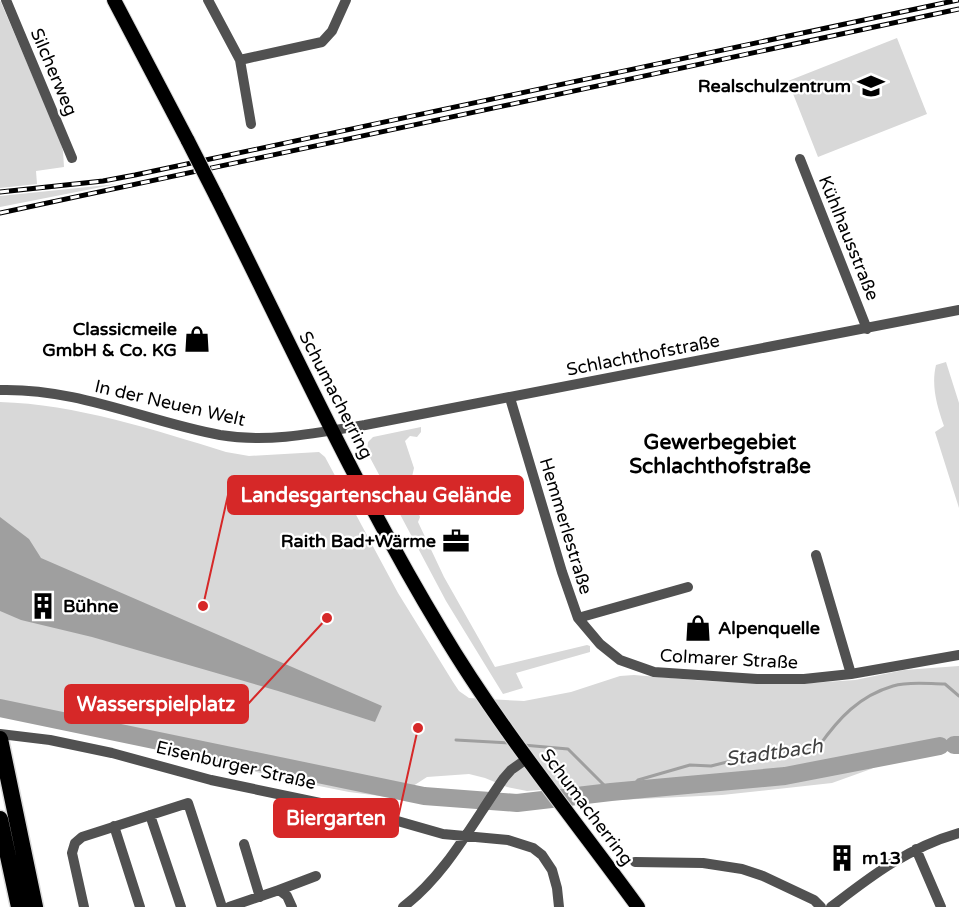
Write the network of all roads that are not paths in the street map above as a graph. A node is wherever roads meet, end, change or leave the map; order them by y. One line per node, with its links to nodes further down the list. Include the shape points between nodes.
1 (6, 0): 7 (street, Silcherweg)
2 (114, 0): 13 (main road, Schumacherring, bridge)
3 (208, 0): 5 (street)
4 (346, 0): 5 (street, via 332,32 322,42)
5 (240, 60): 6 (street)
6 (251, 124)
7 (72, 158)
8 (800, 159): 10 (street, Kühlhausstraße)
9 (959, 310): 10 (street, Schlachthofstraße)
10 (867, 329): 12 (street, Schlachthofstraße)
11 (0, 390): 13 (street, In der Neuen Welt, via 65,394 239,437 280,438)
12 (510, 398): 13 (street, Schlachthofstraße); 16 (street, Hemmerlestraße)
13 (333, 431): 21 (main road, Schumacherring, via 441,631)
14 (816, 555): 19 (street)
15 (688, 587): 16 (street)
16 (578, 618): 17 (street, Hemmerlestraße)
17 (610, 653): 19 (street, Colmarer Straße, via 654,672 766,680)
18 (959, 655): 19 (street, Colmarer Straße)
19 (850, 674)
20 (1, 740): 26 (street, Eisenburger Straße, via 50,740 112,753 211,780); 34 (highway)
21 (525, 753): 26 (street); 43 (main road, Schumacherring)
22 (150, 815): 24 (street); 37 (street); 38 (street, via 188,803)
23 (0, 819): 33 (highway)
24 (114, 826): 35 (street, via 82,837 73,848); 36 (street)
25 (959, 833): 28 (street)
26 (463, 837): 41 (street, via 424,890); 42 (street, Eisenburger Straße, via 508,840 533,848 552,870)
27 (244, 844): 32 (street)
28 (916, 849): 45 (street); 46 (street)
29 (635, 862): 44 (street, via 703,863 742,869 814,900)
30 (316, 876): 31 (street)
31 (279, 890): 32 (street); 40 (street)
32 (260, 897): 39 (street)
33 (19, 907)
34 (35, 907)
35 (84, 907)
36 (140, 907)
37 (181, 907)
38 (222, 907)
39 (229, 907)
40 (292, 907)
41 (403, 907)
42 (559, 907)
43 (638, 907)
44 (821, 907)
45 (831, 907)
46 (941, 907)

